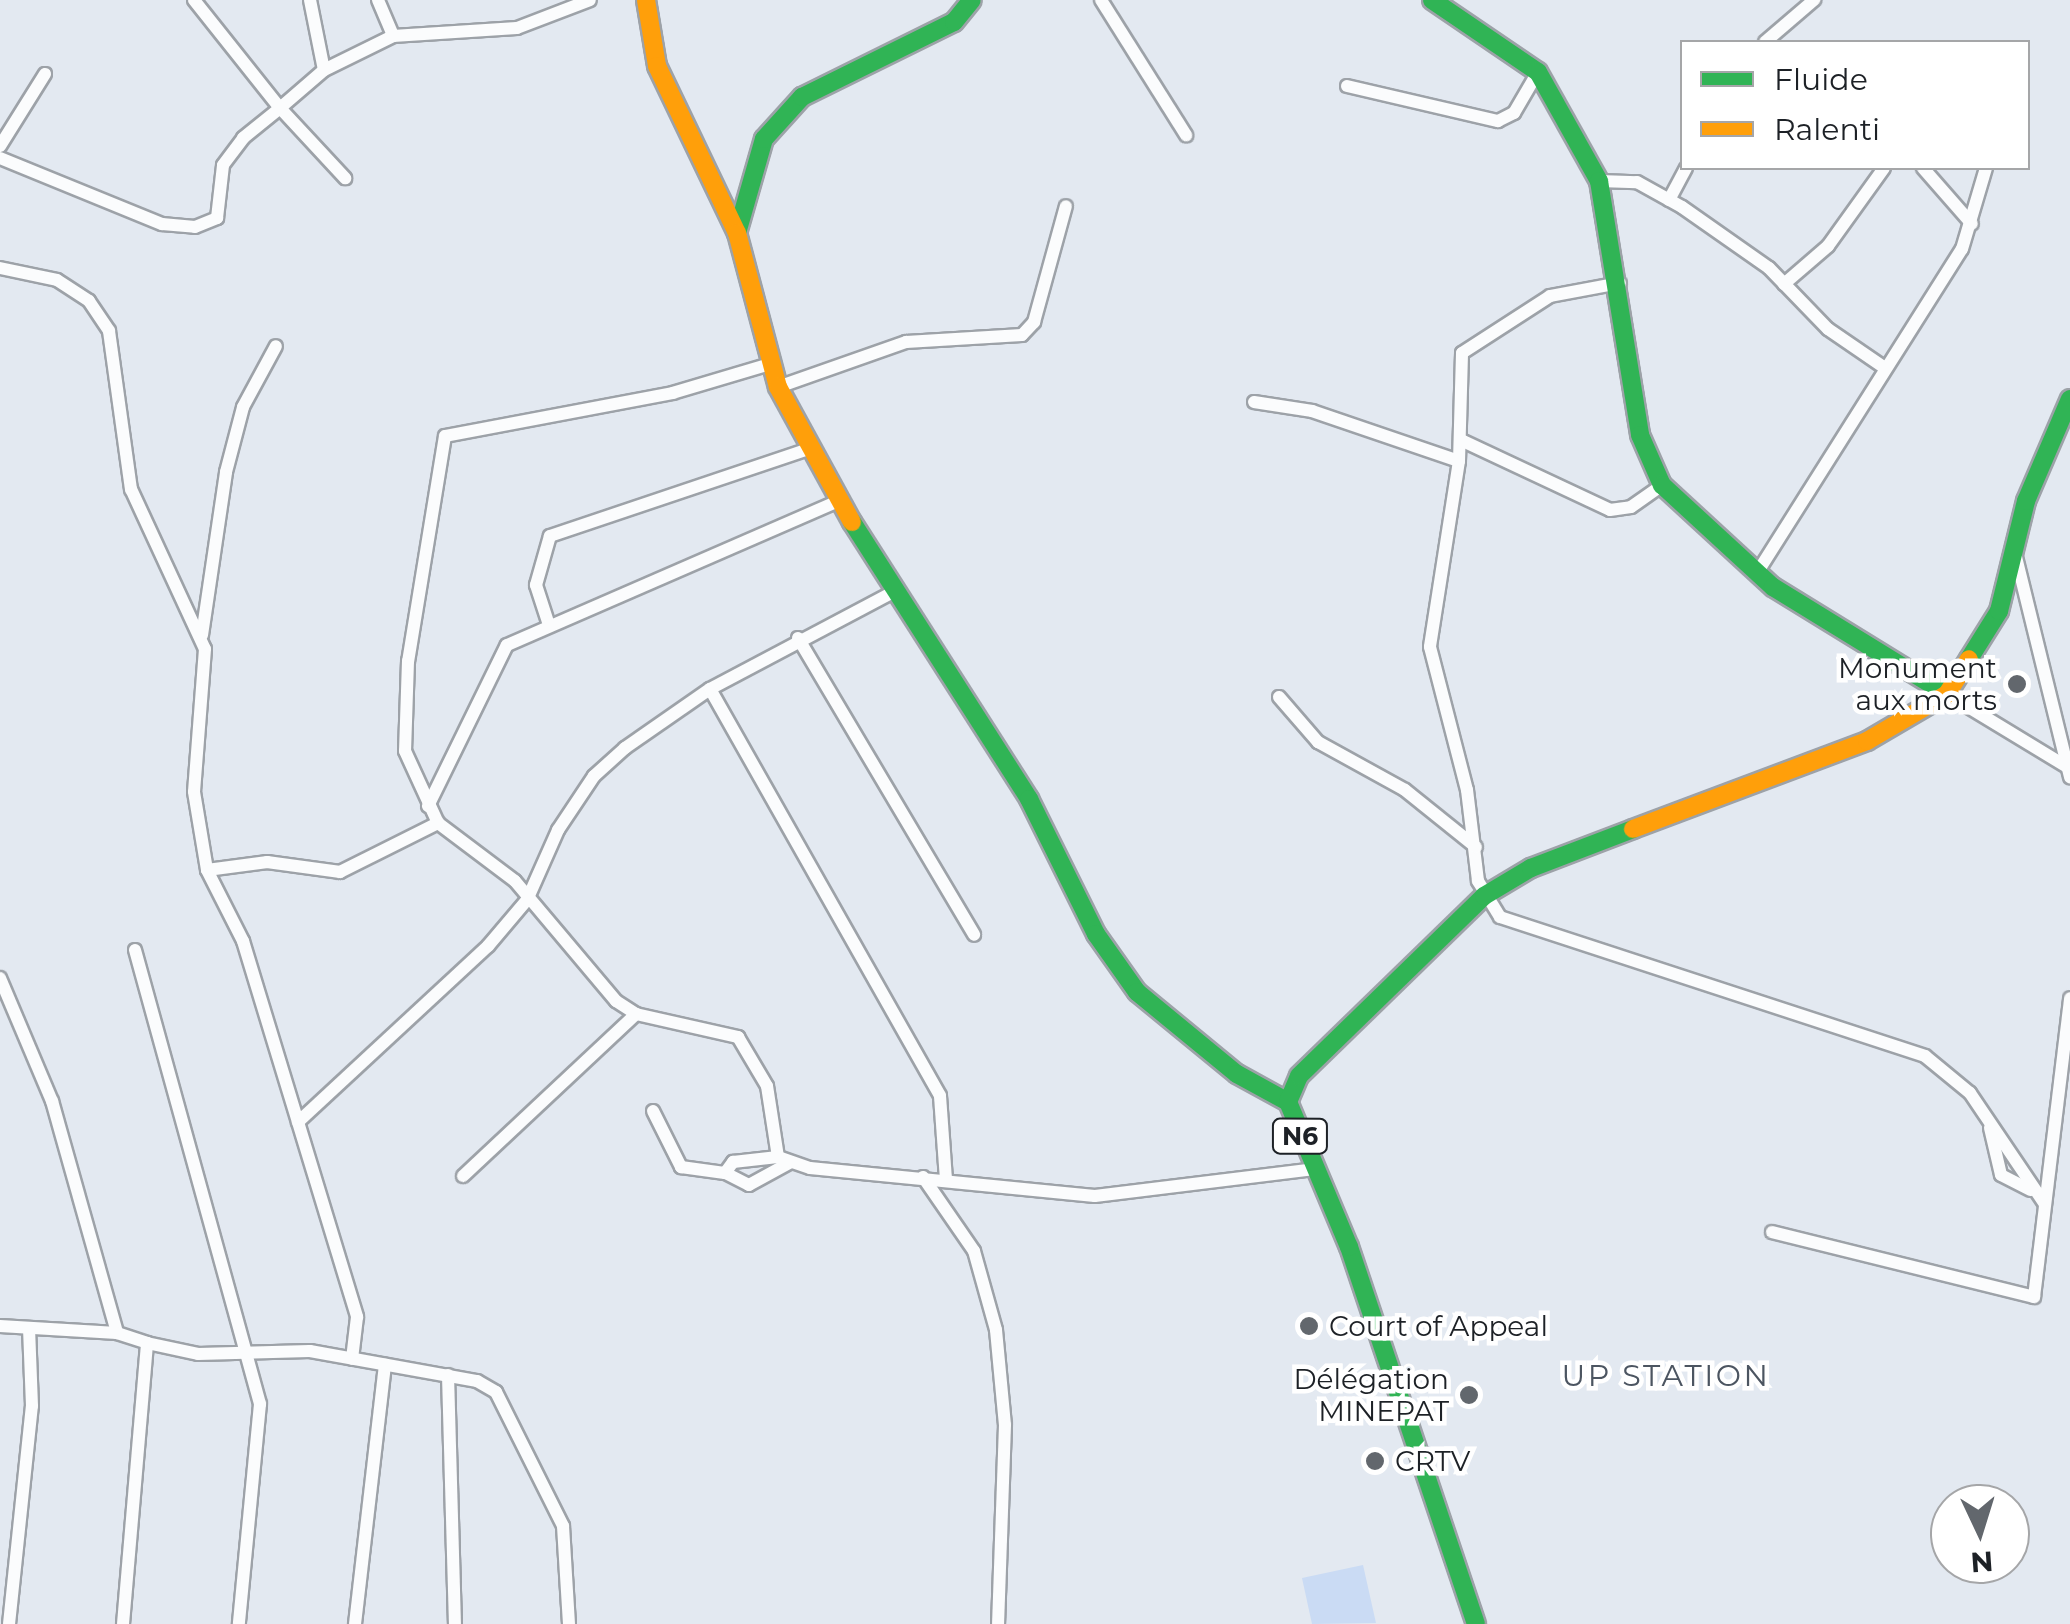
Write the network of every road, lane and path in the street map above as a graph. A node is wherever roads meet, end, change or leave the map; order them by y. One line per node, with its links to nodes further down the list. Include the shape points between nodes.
1 (194, 0): 16 (street)
2 (310, 0): 12 (street)
3 (378, 0): 10 (street)
4 (588, 0): 10 (street, via 517,28)
5 (646, 0): 29 (main road, via 657,66)
6 (972, 0): 29 (main road, via 954,22 802,97 764,139)
7 (1102, 0): 17 (street)
8 (1432, 0): 13 (main road)
9 (1814, 0): 11 (street)
10 (394, 36): 12 (street)
11 (1767, 40)
12 (324, 70): 16 (street)
13 (1538, 72): 15 (street, via 1514,113 1498,121); 25 (main road)
14 (45, 74): 18 (street)
15 (1347, 86)
16 (280, 108): 19 (street, via 242,138 223,165 216,218 195,227 162,224); 24 (street)
17 (1186, 135)
18 (0, 146)
19 (0, 158)
20 (1685, 170): 26 (street)
21 (1883, 170): 32 (street, via 1828,246)
22 (1925, 170): 28 (street)
23 (1986, 170): 28 (street)
24 (344, 178)
25 (1598, 182): 26 (street, via 1637,182); 31 (main road)
26 (1670, 200): 32 (street)
27 (1066, 206): 36 (street, via 1034,322 1022,335 906,342)
28 (1972, 224): 35 (street)
29 (738, 233): 34 (main road)
30 (0, 268): 48 (street, via 57,280 100,314 117,362 143,528)
31 (1620, 283): 39 (street, via 1550,296 1462,353); 42 (main road, via 1640,435)
32 (1784, 284): 35 (street, via 1828,329)
33 (276, 346): 48 (street, via 244,406 226,472)
34 (770, 364): 36 (main road); 54 (street, via 673,393 445,436 408,662 405,750)
35 (1885, 368): 45 (street)
36 (778, 387): 40 (main road)
37 (2070, 399): 44 (main road, N6, via 2026,501)
38 (1254, 402): 41 (street, via 1312,411)
39 (1462, 441): 41 (street); 42 (street, via 1610,510 1631,506)
40 (808, 449): 43 (main road); 47 (street, via 550,536 536,586)
41 (1459, 461): 56 (street, via 1430,647)
42 (1662, 484): 45 (main road)
43 (838, 501): 46 (main road); 47 (street)
44 (2016, 554): 51 (main road, N6, via 1987,636); 53 (street)
45 (1757, 573): 51 (main road)
46 (897, 590): 49 (street); 65 (main road, via 1137,992 1236,1074)
47 (548, 622): 54 (street, via 500,654)
48 (202, 635): 57 (street, via 194,792)
49 (798, 638): 50 (street); 60 (street)
50 (710, 689): 59 (street, via 594,776 558,830); 73 (street, via 940,1096)
51 (1947, 694): 53 (street); 58 (main road, N6, via 1867,741 1531,868)
52 (1279, 697): 56 (street, via 1318,742 1392,781)
53 (2069, 772)
54 (428, 806): 55 (street)
55 (438, 823): 57 (street, via 340,872 267,862); 59 (street, via 515,880)
56 (1476, 846): 58 (street)
57 (207, 870): 67 (street, via 243,941)
58 (1484, 896): 65 (main road, N6, via 1342,1029 1299,1076); 74 (street, via 1500,917 1925,1056 1958,1078)
59 (527, 900): 64 (street); 67 (street)
60 (974, 934)
61 (135, 950): 80 (street)
62 (0, 978): 78 (street, via 52,1102)
63 (2070, 998): 74 (street)
64 (636, 1014): 68 (street, via 738,1037 767,1086); 71 (street)
65 (1288, 1102): 69 (main road, N6)
66 (653, 1111): 70 (street, via 681,1167)
67 (298, 1122): 81 (street, via 356,1318)
68 (785, 1160): 70 (street, via 733,1162); 70 (street, via 749,1185); 72 (street)
69 (1318, 1169): 73 (street, via 1096,1196); 91 (main road, N6)
70 (725, 1173)
71 (463, 1176)
72 (923, 1177): 73 (street); 90 (street, via 974,1251 996,1330 1005,1426)
73 (946, 1179)
74 (2045, 1204): 75 (street, via 2034,1297)
75 (1772, 1232)
76 (0, 1326): 77 (street)
77 (28, 1330): 78 (street); 84 (street, via 32,1406)
78 (117, 1333): 79 (street)
79 (147, 1343): 80 (street); 85 (street)
80 (246, 1352): 81 (street); 86 (street, via 259,1438)
81 (352, 1359): 82 (street)
82 (385, 1365): 83 (street); 87 (street)
83 (448, 1375): 88 (street); 89 (street, via 478,1381 510,1411 563,1526)
84 (9, 1624)
85 (124, 1624)
86 (239, 1624)
87 (355, 1624)
88 (455, 1624)
89 (569, 1624)
90 (998, 1624)
91 (1476, 1624)

